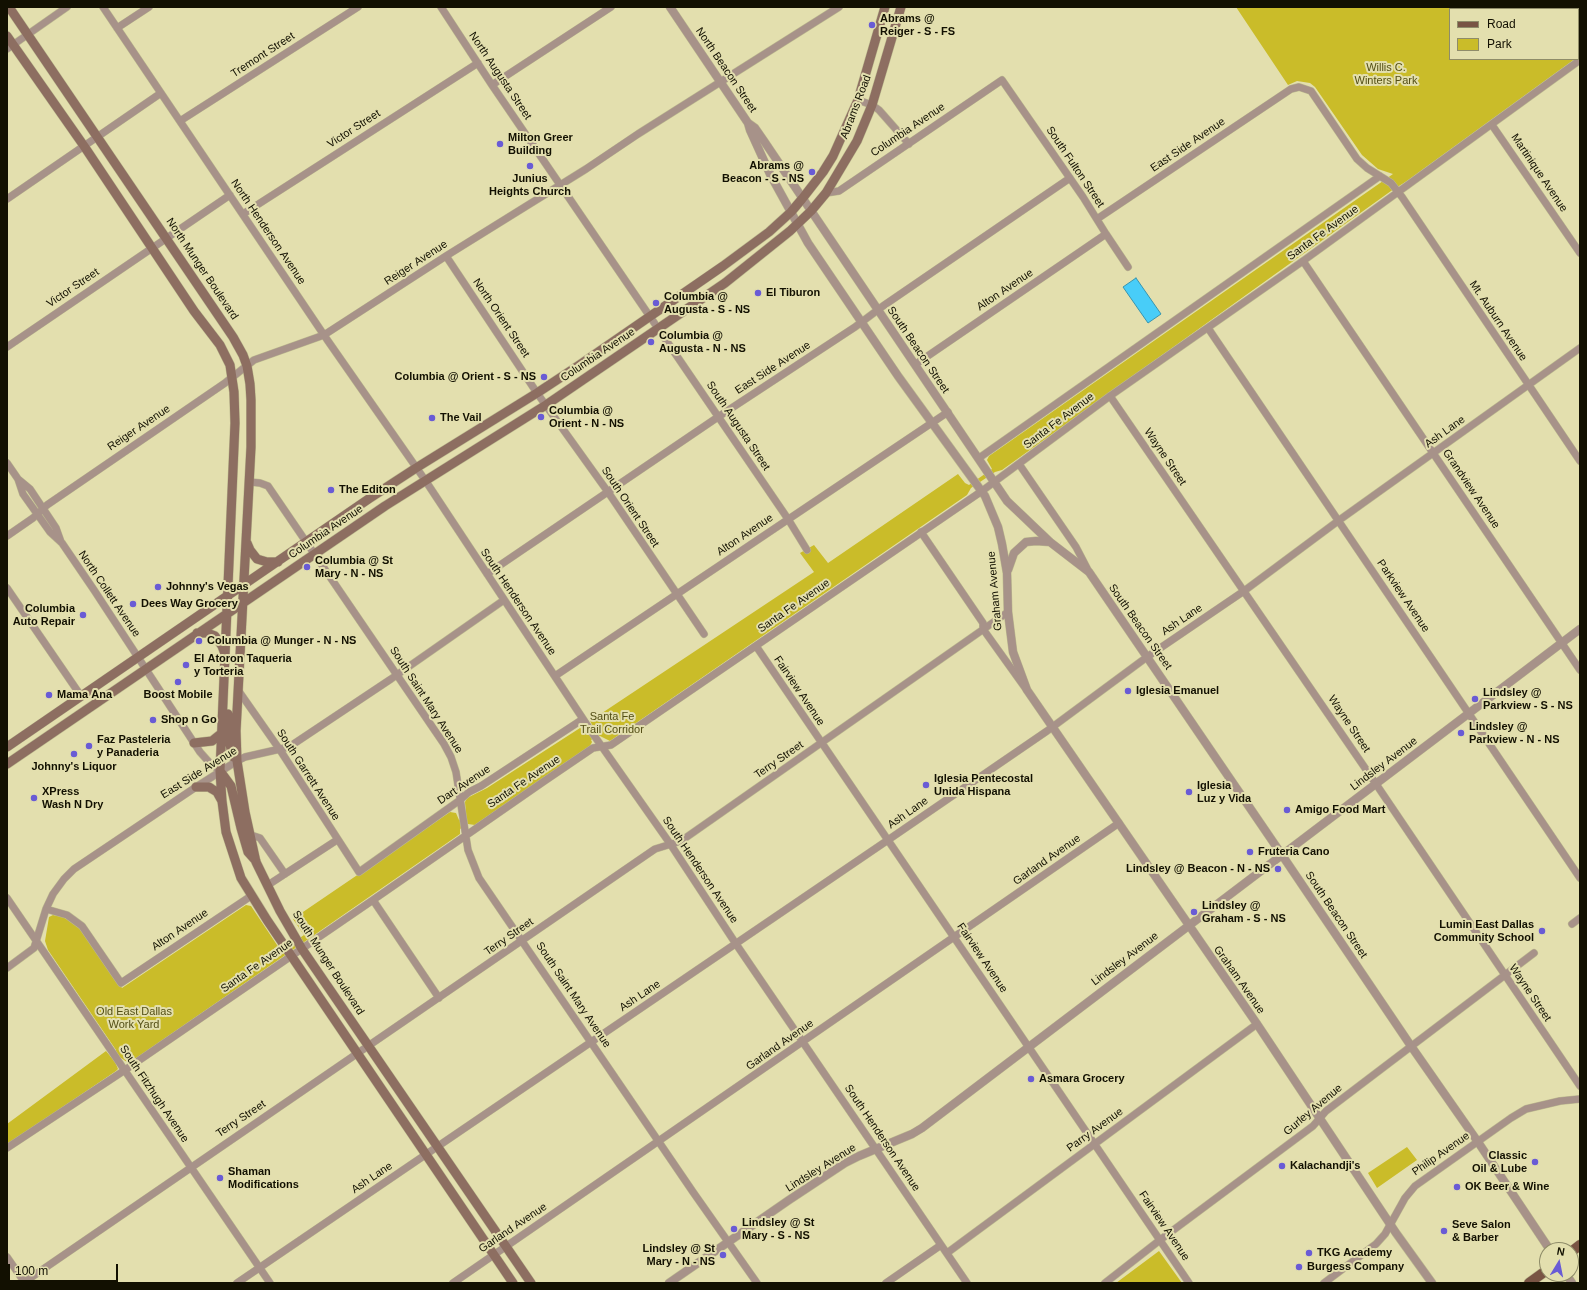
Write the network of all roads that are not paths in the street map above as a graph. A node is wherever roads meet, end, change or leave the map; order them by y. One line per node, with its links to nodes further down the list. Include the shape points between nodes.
1 (9, 7): 13 (main road, North Munger Boulevard)
2 (66, 7): 13 (street)
3 (102, 7): 12 (street, North Henderson Avenue)
4 (149, 7): 12 (street)
5 (358, 7): 25 (street, Tremont Street)
6 (441, 7): 17 (street, North Augusta Street)
7 (611, 7): 20 (street)
8 (670, 7): 19 (street, North Beacon Street)
9 (839, 7): 19 (street, Reiger Avenue)
10 (885, 7): 23 (main road, Abrams Road)
11 (901, 7): 24 (main road, Abrams Road)
12 (117, 28): 22 (street, North Henderson Avenue)
13 (27, 34): 15 (street); 28 (main road, North Munger Boulevard)
14 (7, 36): 15 (main road)
15 (10, 47): 30 (main road)
16 (1580, 60): 27 (street, Santa Fe Avenue)
17 (478, 63): 20 (street, North Augusta Street); 41 (street, Victor Street)
18 (1002, 80): 29 (street, Columbia Avenue); 32 (street, South Fulton Street)
19 (720, 82): 26 (street, North Beacon Street); 33 (street, Reiger Avenue)
20 (492, 85): 33 (street, North Augusta Street)
21 (1291, 89): 31 (street, Mt. Auburn Avenue, via 1299,87 1310,91 1357,159); 42 (street, East Side Avenue)
22 (161, 93): 25 (street, North Henderson Avenue); 28 (street)
23 (858, 100): 24 (street); 38 (main road, Abrams Road, via 833,156)
24 (872, 105): 29 (street); 35 (main road, Abrams Road, via 857,140)
25 (180, 121): 36 (street, North Henderson Avenue)
26 (748, 123): 38 (street, South Beacon Street, via 755,128); 40 (street, North Beacon Street, via 756,146)
27 (1492, 125): 34 (street, Santa Fe Avenue); 47 (street, Martinique Avenue)
28 (98, 137): 30 (street); 45 (main road, North Munger Boulevard)
29 (909, 144): 35 (street, Columbia Avenue, via 839,191)
30 (84, 146): 37 (street); 46 (main road)
31 (1380, 176): 34 (street, Mt. Auburn Avenue, via 1391,183); 70 (street, Santa Fe Avenue)
32 (1070, 178): 42 (street, South Fulton Street); 51 (street, East Side Avenue)
33 (560, 185): 48 (street, Reiger Avenue); 52 (street, North Augusta Street)
34 (1398, 192): 49 (street, Santa Fe Avenue); 62 (street, Mt. Auburn Avenue)
35 (826, 193): 39 (main road, Abrams Road)
36 (230, 195): 41 (street, North Henderson Avenue); 45 (street, Victor Street)
37 (7, 199)
38 (802, 199): 39 (street, South Beacon Street); 40 (main road, Abrams Road)
39 (810, 211): 43 (main road, Abrams Road); 51 (street, South Beacon Street)
40 (791, 212): 43 (street); 52 (main road, Columbia Avenue, via 758,241)
41 (243, 214): 56 (street, North Henderson Avenue)
42 (1097, 219): 44 (street, South Fulton Street)
43 (797, 224): 53 (street); 55 (main road, Columbia Avenue, via 749,265)
44 (1106, 234): 50 (street, South Fulton Street); 59 (street, Alton Avenue)
45 (166, 238): 46 (street, Victor Street); 60 (main road, North Munger Boulevard, via 233,337)
46 (152, 247): 57 (street, Victor Street); 61 (main road, via 220,345)
47 (1580, 253)
48 (446, 256): 56 (street, Reiger Avenue); 63 (street, North Orient Street)
49 (1303, 261): 54 (street, Santa Fe Avenue); 69 (street, Grandview Avenue)
50 (1128, 267)
51 (878, 310): 53 (street, East Side Avenue); 59 (street, South Beacon Street)
52 (649, 317): 55 (street, South Augusta Street); 63 (main road, Columbia Avenue)
53 (861, 323): 67 (street, East Side Avenue); 68 (street)
54 (1208, 328): 64 (street, Santa Fe Avenue); 84 (street, Parkview Avenue)
55 (658, 329): 65 (main road, Columbia Avenue); 67 (street, South Augusta Street)
56 (324, 335): 60 (street, Reiger Avenue, via 263,357); 74 (street, North Henderson Avenue)
57 (7, 347)
58 (1580, 348): 62 (street, Ash Lane)
59 (916, 364): 66 (street, South Beacon Street)
60 (247, 366): 61 (street, Reiger Avenue); 77 (main road, North Munger Boulevard, via 251,400)
61 (233, 377): 81 (street, Reiger Avenue); 101 (main road, via 235,423)
62 (1528, 385): 69 (street, Ash Lane); 71 (street, Mt. Auburn Avenue)
63 (538, 393): 65 (street, South Orient Street); 74 (main road, Columbia Avenue)
64 (1110, 396): 73 (street, Santa Fe Avenue); 99 (street, Wayne Street)
65 (546, 405): 76 (main road, Columbia Avenue); 80 (street, South Orient Street)
66 (948, 412): 68 (street, Alton Avenue); 70 (street, South Beacon Street)
67 (718, 417): 80 (street, East Side Avenue); 83 (street, South Augusta Street)
68 (931, 422): 79 (street); 83 (street, Alton Avenue)
69 (1434, 454): 84 (street, Ash Lane); 110 (street, Grandview Avenue)
70 (978, 458): 78 (street, South Beacon Street)
71 (1580, 461)
72 (7, 463): 75 (street, North Collett Avenue)
73 (1019, 464): 78 (street, Santa Fe Avenue); 94 (street, South Beacon Street, via 1076,547)
74 (416, 468): 76 (street, South Henderson Avenue); 90 (main road, Columbia Avenue)
75 (18, 479): 81 (street, North Collett Avenue); 82 (street, North Collett Avenue, via 23,494)
76 (425, 480): 92 (main road, Columbia Avenue); 96 (street, South Henderson Avenue)
77 (250, 482): 87 (main road, North Munger Boulevard); 90 (street, South Saint Mary Avenue, via 268,486)
78 (994, 482): 79 (street, Santa Fe Avenue); 88 (street, South Beacon Street, via 1007,501)
79 (982, 491): 85 (street, Santa Fe Avenue); 95 (street, Graham Avenue, via 998,526)
80 (608, 492): 96 (street, East Side Avenue); 100 (street, South Orient Street)
81 (43, 508): 82 (street, Reiger Avenue); 89 (street, North Collett Avenue)
82 (37, 514): 86 (street, Reiger Avenue); 89 (street, North Collett Avenue)
83 (788, 519): 91 (street, South Augusta Street); 100 (street, Alton Avenue)
84 (1338, 521): 99 (street, Ash Lane); 123 (street, Parkview Avenue)
85 (921, 532): 106 (street, Graham Avenue, via 984,623); 111 (street, Santa Fe Avenue)
86 (7, 536)
87 (246, 541): 93 (main road, via 257,558 267,562); 97 (main road, North Munger Boulevard)
88 (1050, 542): 94 (street, South Beacon Street); 95 (street, via 1026,542 1014,553)
89 (62, 543): 112 (street, North Collett Avenue)
90 (306, 543): 92 (street, South Saint Mary Avenue); 93 (main road, Columbia Avenue)
91 (807, 550)
92 (313, 555): 103 (main road, Columbia Avenue); 117 (street, South Saint Mary Avenue)
93 (278, 562): 97 (main road, Columbia Avenue)
94 (1089, 572): 114 (street, South Beacon Street)
95 (1007, 573): 104 (street, Graham Avenue)
96 (487, 574): 102 (street, South Henderson Avenue)
97 (244, 585): 101 (main road, Columbia Avenue); 103 (main road, South Munger Boulevard)
98 (7, 588): 121 (street)
99 (1244, 591): 114 (street, Ash Lane); 137 (street, Wayne Street)
100 (677, 595): 109 (street, South Orient Street); 118 (street, Alton Avenue)
101 (228, 596): 105 (main road); 112 (main road, Columbia Avenue)
102 (504, 600): 117 (street, East Side Avenue); 118 (street, South Henderson Avenue)
103 (243, 602): 105 (main road, Columbia Avenue); 119 (main road, South Munger Boulevard)
104 (1008, 612): 106 (street, Terry Street); 120 (street, Graham Avenue, via 1013,652)
105 (228, 613): 108 (main road, Columbia Avenue); 113 (main road)
106 (983, 629): 120 (street, Graham Avenue); 129 (street, Terry Street)
107 (1580, 629): 110 (street, Lindsley Avenue)
108 (198, 633): 113 (main road, via 215,636); 115 (main road, Columbia Avenue)
109 (704, 634)
110 (1562, 643): 116 (street, Grandview Avenue); 123 (street, Lindsley Avenue)
111 (756, 646): 129 (street, Fairview Avenue); 131 (street, Santa Fe Avenue, via 612,745)
112 (138, 657): 115 (street, North Collett Avenue); 121 (main road, Columbia Avenue)
113 (226, 657): 122 (main road)
114 (1148, 657): 125 (street, Ash Lane); 147 (street, South Beacon Street)
115 (146, 670): 128 (street, North Collett Avenue); 132 (main road, Columbia Avenue)
116 (1580, 670)
117 (397, 674): 133 (street, East Side Avenue); 139 (street, South Saint Mary Avenue, via 451,757)
118 (555, 676): 124 (street, South Henderson Avenue)
119 (238, 690): 133 (street, South Garrett Avenue); 134 (main road, South Munger Boulevard)
120 (1027, 690): 125 (street, Graham Avenue)
121 (81, 696): 127 (main road, Columbia Avenue)
122 (224, 706): 126 (main road); 134 (main road, via 228,715 230,745 233,757)
123 (1470, 713): 137 (street, Lindsley Avenue); 151 (street, Parkview Avenue)
124 (583, 719): 131 (street, South Henderson Avenue); 139 (street, Dart Avenue)
125 (1053, 726): 141 (street, Graham Avenue); 145 (street, Ash Lane)
126 (222, 733): 128 (main road, via 212,741); 136 (main road)
127 (21, 737): 130 (main road, Columbia Avenue); 132 (main road)
128 (194, 743): 136 (street, North Collett Avenue)
129 (822, 743): 145 (street, Fairview Avenue); 146 (street, Terry Street, via 681,841)
130 (7, 747)
131 (602, 747): 143 (street, Santa Fe Avenue, via 593,748); 146 (street, South Henderson Avenue)
132 (29, 749): 135 (main road, Columbia Avenue)
133 (280, 750): 134 (street, East Side Avenue); 144 (street, South Garrett Avenue)
134 (237, 761): 136 (street, East Side Avenue); 142 (main road, South Munger Boulevard)
135 (7, 764)
136 (220, 771): 138 (street, East Side Avenue); 140 (main road); 148 (main road, via 233,791 240,828 248,852)
137 (1376, 784): 147 (street, Lindsley Avenue); 168 (street, Wayne Street)
138 (196, 787): 140 (main road, via 209,787 217,792); 156 (street, East Side Avenue, via 74,869 58,886)
139 (460, 800): 143 (street, South Saint Mary Avenue); 149 (street, Dart Avenue)
140 (222, 801): 153 (main road, via 226,832 234,860)
141 (1119, 823): 159 (street, Graham Avenue); 160 (street, Garland Avenue)
142 (250, 835): 148 (main road, South Munger Boulevard); 150 (street, via 260,838)
143 (465, 836): 155 (street, Santa Fe Avenue); 161 (street, South Saint Mary Avenue, via 479,878)
144 (338, 840): 149 (street, South Garrett Avenue); 150 (street)
145 (888, 840): 160 (street, Fairview Avenue); 163 (street, Ash Lane)
146 (671, 845): 161 (street, Terry Street, via 655,849); 163 (street, South Henderson Avenue)
147 (1282, 855): 159 (street, Lindsley Avenue); 175 (street, South Beacon Street)
148 (256, 862): 152 (main road, South Munger Boulevard)
149 (358, 872)
150 (285, 874): 152 (street)
151 (1580, 878)
152 (268, 885): 164 (main road, South Munger Boulevard)
153 (251, 896): 156 (street, Alton Avenue, via 121,983 82,926 67,915); 166 (main road)
154 (7, 898): 162 (street, South Fitzhugh Avenue)
155 (373, 900): 164 (street, Santa Fe Avenue); 169 (street)
156 (46, 909): 162 (street, East Side Avenue)
157 (1580, 918): 158 (street)
158 (1572, 924)
159 (1188, 925): 170 (street, Graham Avenue); 174 (street, Lindsley Avenue)
160 (955, 937): 172 (street, Garland Avenue); 174 (street, Fairview Avenue)
161 (522, 940): 169 (street, Terry Street); 171 (street, South Saint Mary Avenue)
162 (36, 941): 167 (street, East Side Avenue, via 31,951); 177 (street, South Fitzhugh Avenue)
163 (736, 944): 171 (street, Ash Lane); 172 (street, South Henderson Avenue)
164 (302, 949): 166 (street, Santa Fe Avenue); 173 (main road, South Munger Boulevard)
165 (1534, 953): 168 (street, Gurley Avenue)
166 (292, 955): 176 (main road); 177 (street, Santa Fe Avenue)
167 (7, 968)
168 (1506, 976): 175 (street, Gurley Avenue); 178 (street, Wayne Street)
169 (439, 998): 173 (street, Terry Street)
170 (1257, 1024): 180 (street, Graham Avenue); 183 (street, Parry Avenue)
171 (591, 1042): 181 (street, South Saint Mary Avenue); 184 (street, Ash Lane)
172 (803, 1042): 181 (street, Garland Avenue); 186 (street, South Henderson Avenue)
173 (369, 1046): 176 (street, Terry Street); 184 (main road, South Munger Boulevard)
174 (1028, 1046): 183 (street, Fairview Avenue); 186 (street, Lindsley Avenue, via 922,1128)
175 (1411, 1046): 180 (street, Gurley Avenue); 182 (street, South Beacon Street)
176 (357, 1054): 187 (main road); 188 (street, Terry Street)
177 (125, 1070): 185 (street, Santa Fe Avenue); 188 (street, South Fitzhugh Avenue)
178 (1580, 1086)
179 (1580, 1099): 182 (street, Philip Avenue, via 1526,1109)
180 (1320, 1118): 189 (street, Graham Avenue); 190 (street, Gurley Avenue, via 1313,1126)
181 (659, 1142): 191 (street, South Saint Mary Avenue); 194 (street, Garland Avenue)
182 (1478, 1142): 189 (street, Philip Avenue, via 1415,1186 1405,1198); 192 (street, South Beacon Street)
183 (1095, 1143): 190 (street, Fairview Avenue); 195 (street, Parry Avenue)
184 (438, 1146): 187 (street, Ash Lane); 194 (main road, South Munger Boulevard)
185 (7, 1148)
186 (876, 1149): 191 (street, Lindsley Avenue, via 845,1164); 193 (street, South Henderson Avenue)
187 (427, 1154): 196 (main road); 198 (street, Ash Lane)
188 (190, 1167): 198 (street, South Fitzhugh Avenue); 200 (street, Terry Street)
189 (1391, 1224): 212 (street, Philip Avenue, via 1376,1244); 213 (street, Graham Avenue)
190 (1160, 1240): 210 (street, Gurley Avenue); 211 (street, Fairview Avenue)
191 (728, 1242): 206 (street, Lindsley Avenue); 207 (street, South Saint Mary Avenue)
192 (1545, 1242)
193 (941, 1245): 195 (street, South Henderson Avenue); 208 (street)
194 (506, 1247): 196 (street, Garland Avenue); 205 (main road, South Munger Boulevard)
195 (947, 1253): 209 (street, South Henderson Avenue)
196 (495, 1255): 203 (street, Garland Avenue); 204 (main road)
197 (7, 1257): 200 (street)
198 (260, 1268): 201 (street, Ash Lane); 202 (street, South Fitzhugh Avenue)
199 (1539, 1276): 214 (main road)
200 (24, 1283)
201 (237, 1283)
202 (270, 1283)
203 (453, 1283)
204 (514, 1283)
205 (531, 1283)
206 (669, 1283)
207 (757, 1283)
208 (886, 1283)
209 (967, 1283)
210 (1105, 1283)
211 (1189, 1283)
212 (1324, 1283)
213 (1432, 1283)
214 (1529, 1283)

